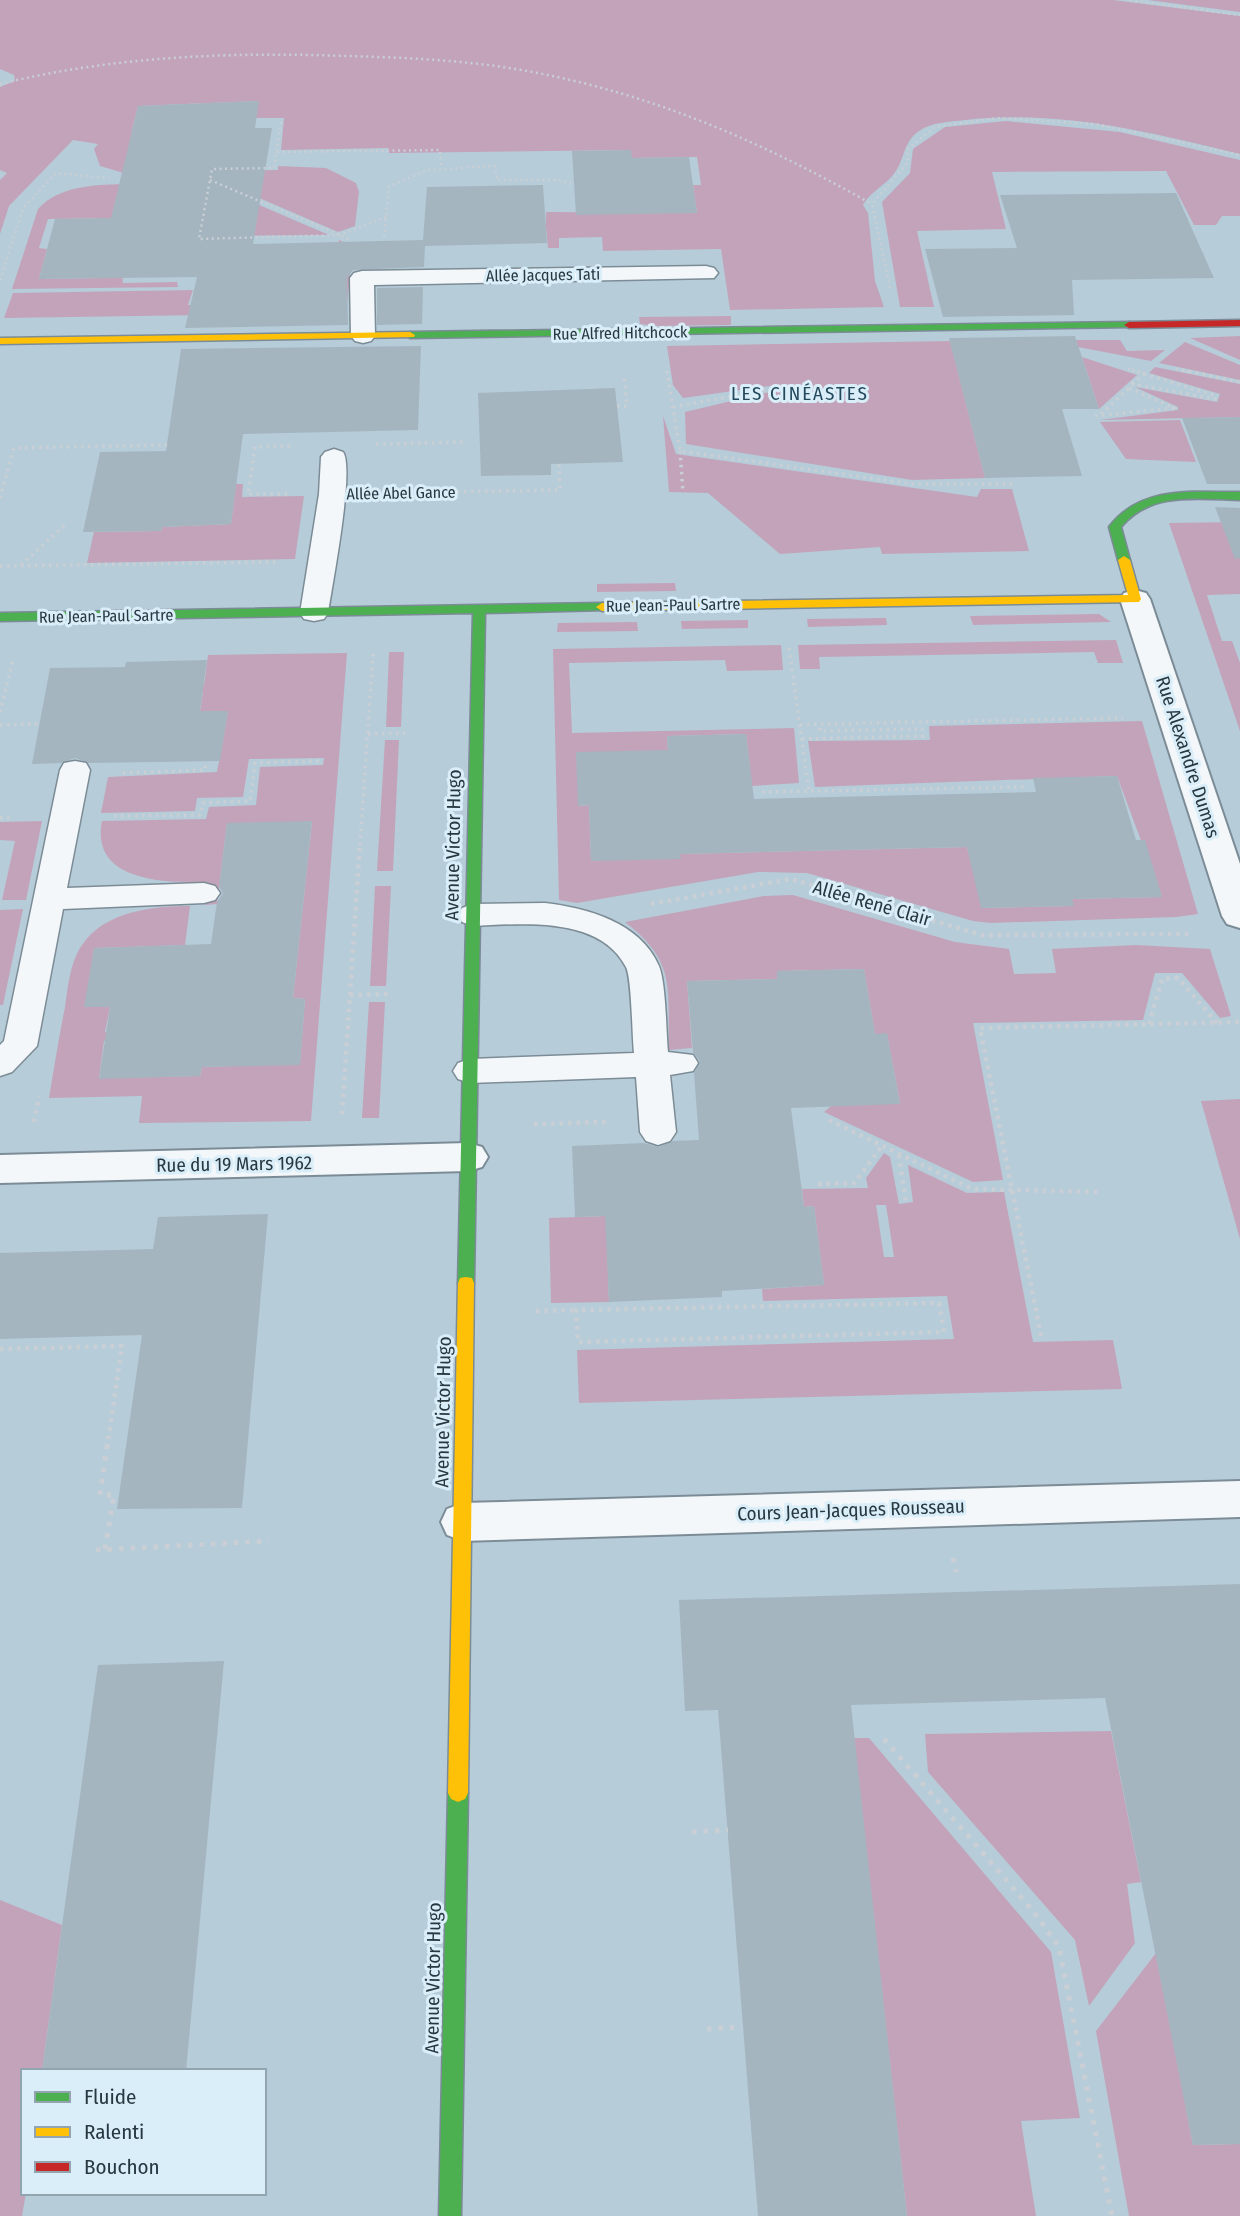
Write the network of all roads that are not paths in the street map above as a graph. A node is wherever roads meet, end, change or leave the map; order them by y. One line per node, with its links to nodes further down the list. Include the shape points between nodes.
1 (706, 273): 3 (lane, Allée Jacques Tati, via 362,278)
2 (1240, 323): 3 (street, Rue Alfred Hitchcock)
3 (363, 336): 4 (street, Rue Alfred Hitchcock)
4 (0, 341)
5 (334, 457): 9 (lane)
6 (1240, 496): 7 (street, via 1159,497 1126,510 1115,527)
7 (1135, 599): 8 (street, Rue Jean-Paul Sartre); 15 (street, Rue Alexandre Dumas)
8 (479, 608): 9 (street, Rue Jean-Paul Sartre); 14 (street, Avenue Victor Hugo)
9 (314, 613): 10 (street, Rue Jean-Paul Sartre)
10 (0, 617)
11 (75, 769): 13 (lane)
12 (204, 893): 13 (lane)
13 (49, 898): 16 (lane, via 20,1046)
14 (473, 915): 17 (lane, via 557,914 604,928 632,950 643,967); 18 (street, Avenue Victor Hugo)
15 (1240, 916)
16 (0, 1064)
17 (667, 1064): 18 (lane); 19 (lane)
18 (470, 1071): 20 (street, Avenue Victor Hugo)
19 (658, 1132)
20 (468, 1157): 21 (street, Rue du 19 Mars 1962); 23 (street, Avenue Victor Hugo)
21 (0, 1169)
22 (1240, 1499): 23 (street, Cours Jean-Jacques Rousseau)
23 (463, 1522): 24 (street, Avenue Victor Hugo)
24 (450, 2216)

